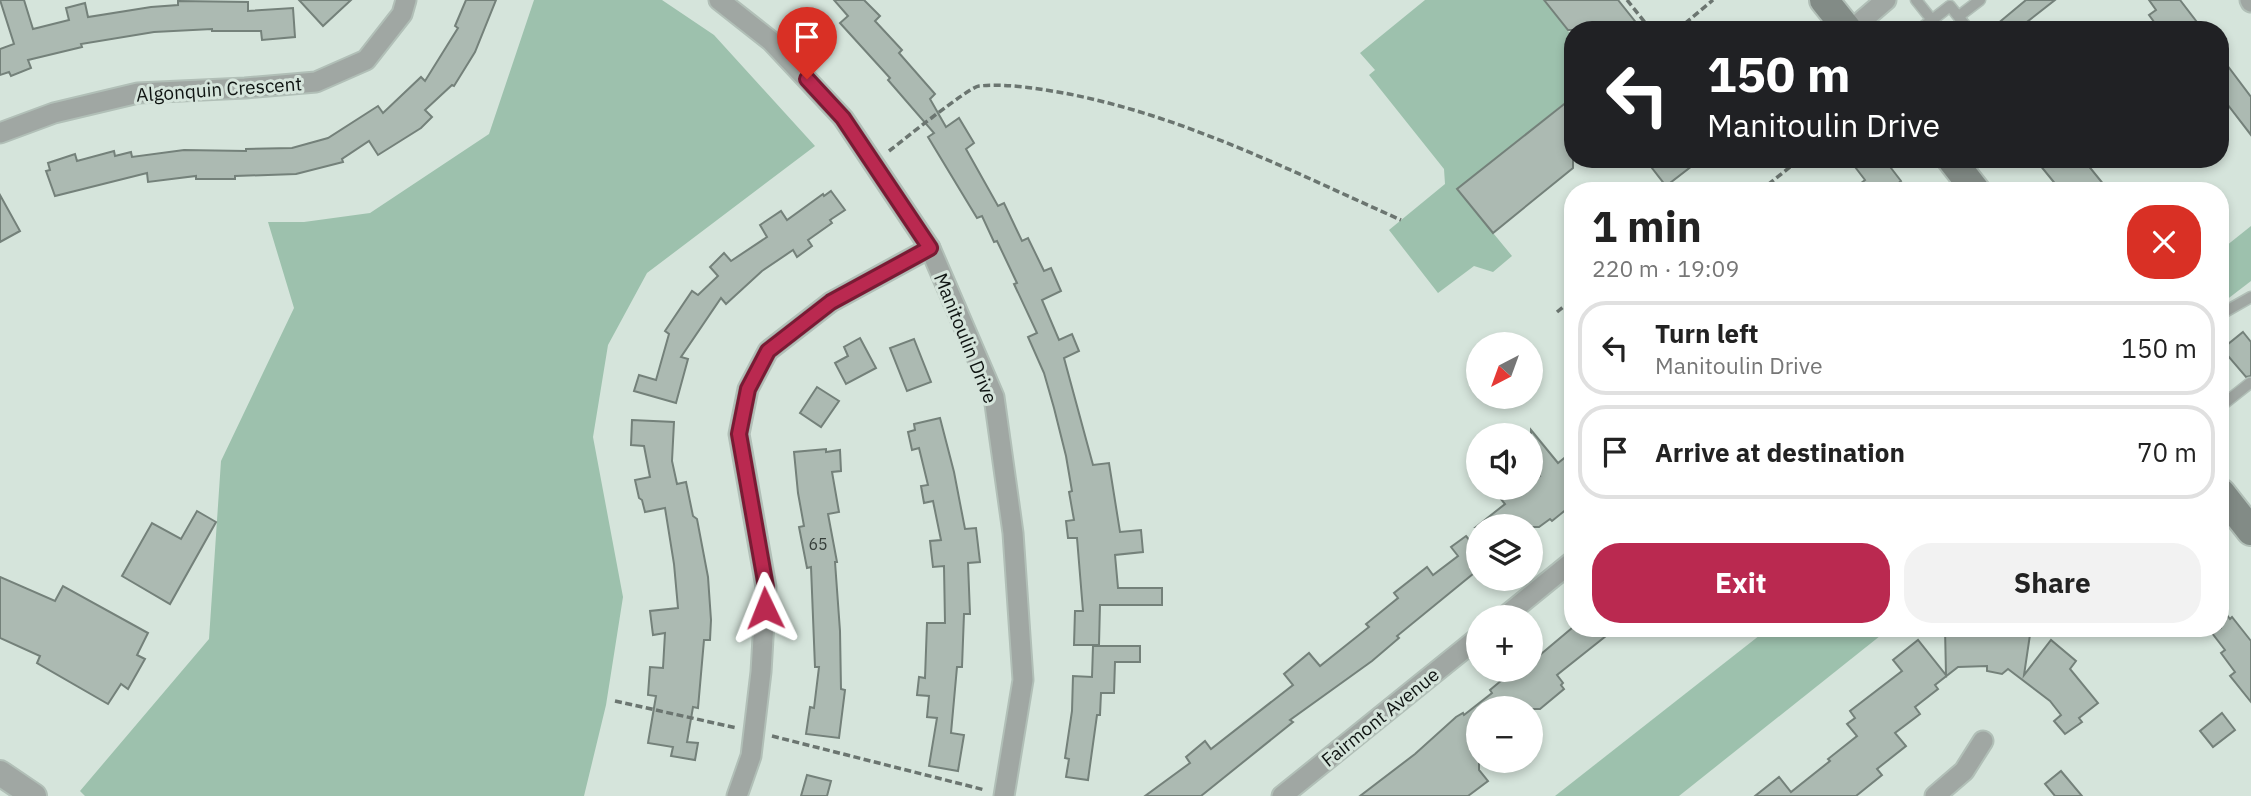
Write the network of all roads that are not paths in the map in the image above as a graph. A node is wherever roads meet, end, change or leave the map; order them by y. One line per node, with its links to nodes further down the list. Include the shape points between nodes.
1 (406, 0): 12 (street, Algonquin Crescent, via 402,14 366,60 316,82 138,93 54,113)
2 (719, 0): 15 (street, Manitoulin Drive, via 780,51 843,118)
3 (1824, 0): 9 (main road)
4 (1886, 0): 10 (street)
5 (1916, 0): 8 (lane)
6 (1980, 0): 7 (lane)
7 (1959, 16): 8 (lane, via 1950,6); 11 (lane)
8 (1932, 20)
9 (1842, 21)
10 (1860, 21)
11 (1963, 21)
12 (0, 133)
13 (1958, 168): 14 (main road)
14 (1969, 182)
15 (930, 248): 27 (street, Manitoulin Drive, via 994,397 1013,533 1023,680); 29 (street, via 831,302 768,351 748,389 739,434 766,587 751,756)
16 (2251, 297): 17 (lane)
17 (2229, 309)
18 (2250, 383): 19 (lane)
19 (2229, 400)
20 (2229, 503): 21 (main road)
21 (2251, 531)
22 (1564, 568): 23 (street)
23 (1519, 605)
24 (1466, 647): 30 (street, Fairmont Avenue)
25 (1983, 741): 31 (street, via 1964,771)
26 (0, 773): 28 (street)
27 (1004, 795)
28 (34, 796)
29 (737, 796)
30 (1282, 796)
31 (1935, 796)

